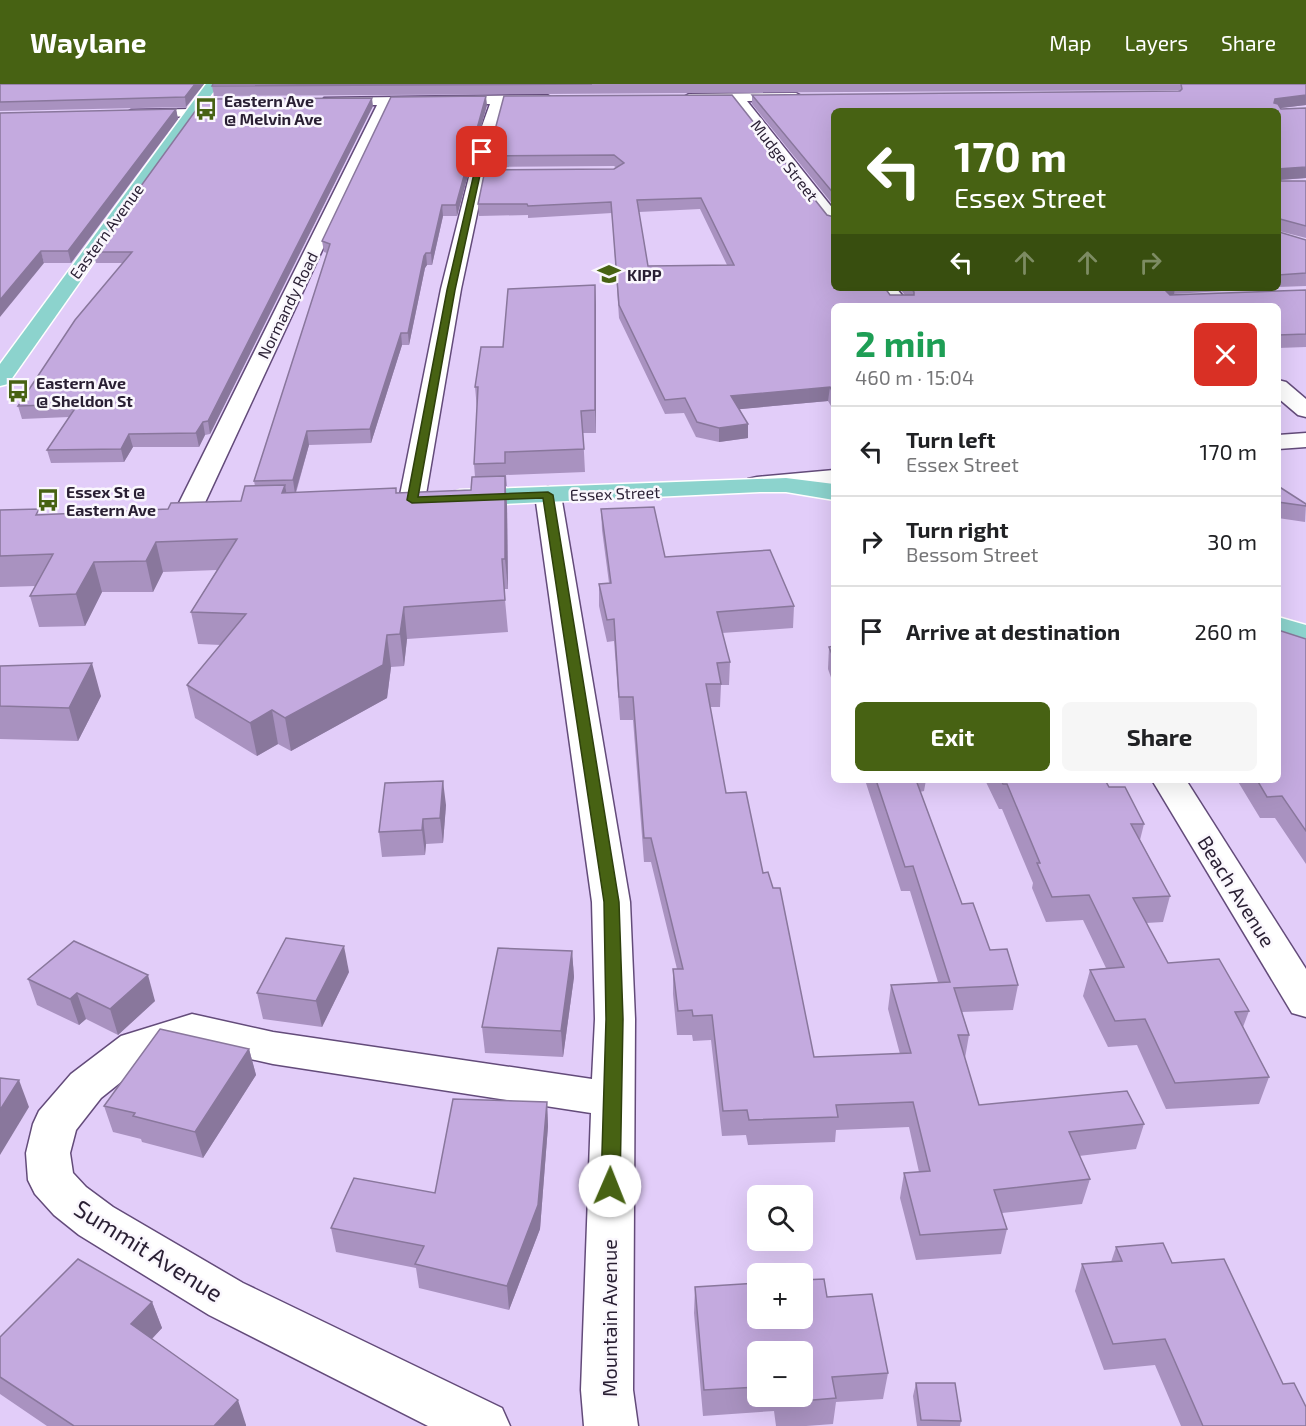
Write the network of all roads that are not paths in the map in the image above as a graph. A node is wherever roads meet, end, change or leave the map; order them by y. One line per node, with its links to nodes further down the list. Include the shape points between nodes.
1 (213, 84): 10 (main road, Eastern Avenue)
2 (806, 97): 4 (street)
3 (680, 98): 4 (street)
4 (737, 98): 12 (street, Mudge Street)
5 (498, 99): 6 (street); 7 (street); 24 (street, via 483,174 451,290)
6 (557, 99)
7 (385, 100): 9 (street); 26 (street, Normandy Road)
8 (220, 101): 10 (street)
9 (314, 101)
10 (196, 107): 11 (street); 15 (main road, Eastern Avenue)
11 (113, 115)
12 (831, 217)
13 (888, 291): 14 (street)
14 (898, 303)
15 (2, 372)
16 (1281, 389): 17 (street)
17 (1306, 410)
18 (1306, 440): 19 (street)
19 (1281, 442)
20 (831, 477): 21 (street)
21 (728, 486): 22 (main road, Essex Street, via 786,485); 23 (main road, Essex Street)
22 (831, 492)
23 (548, 495): 24 (main road, Essex Street); 31 (street, Mountain Avenue, via 611,902 615,1019)
24 (412, 500): 25 (main road, Essex Street)
25 (383, 501)
26 (190, 509)
27 (1281, 627): 28 (main road)
28 (1306, 635)
29 (1171, 783): 30 (street, Beach Avenue)
30 (1306, 1002)
31 (612, 1099): 32 (street, Summit Avenue, via 273,1048 192,1030 136,1047 86,1086 55,1124 48,1153 51,1180 70,1202 96,1221 226,1299); 33 (street, Mountain Avenue, via 607,1390)
32 (483, 1426)
33 (611, 1426)

